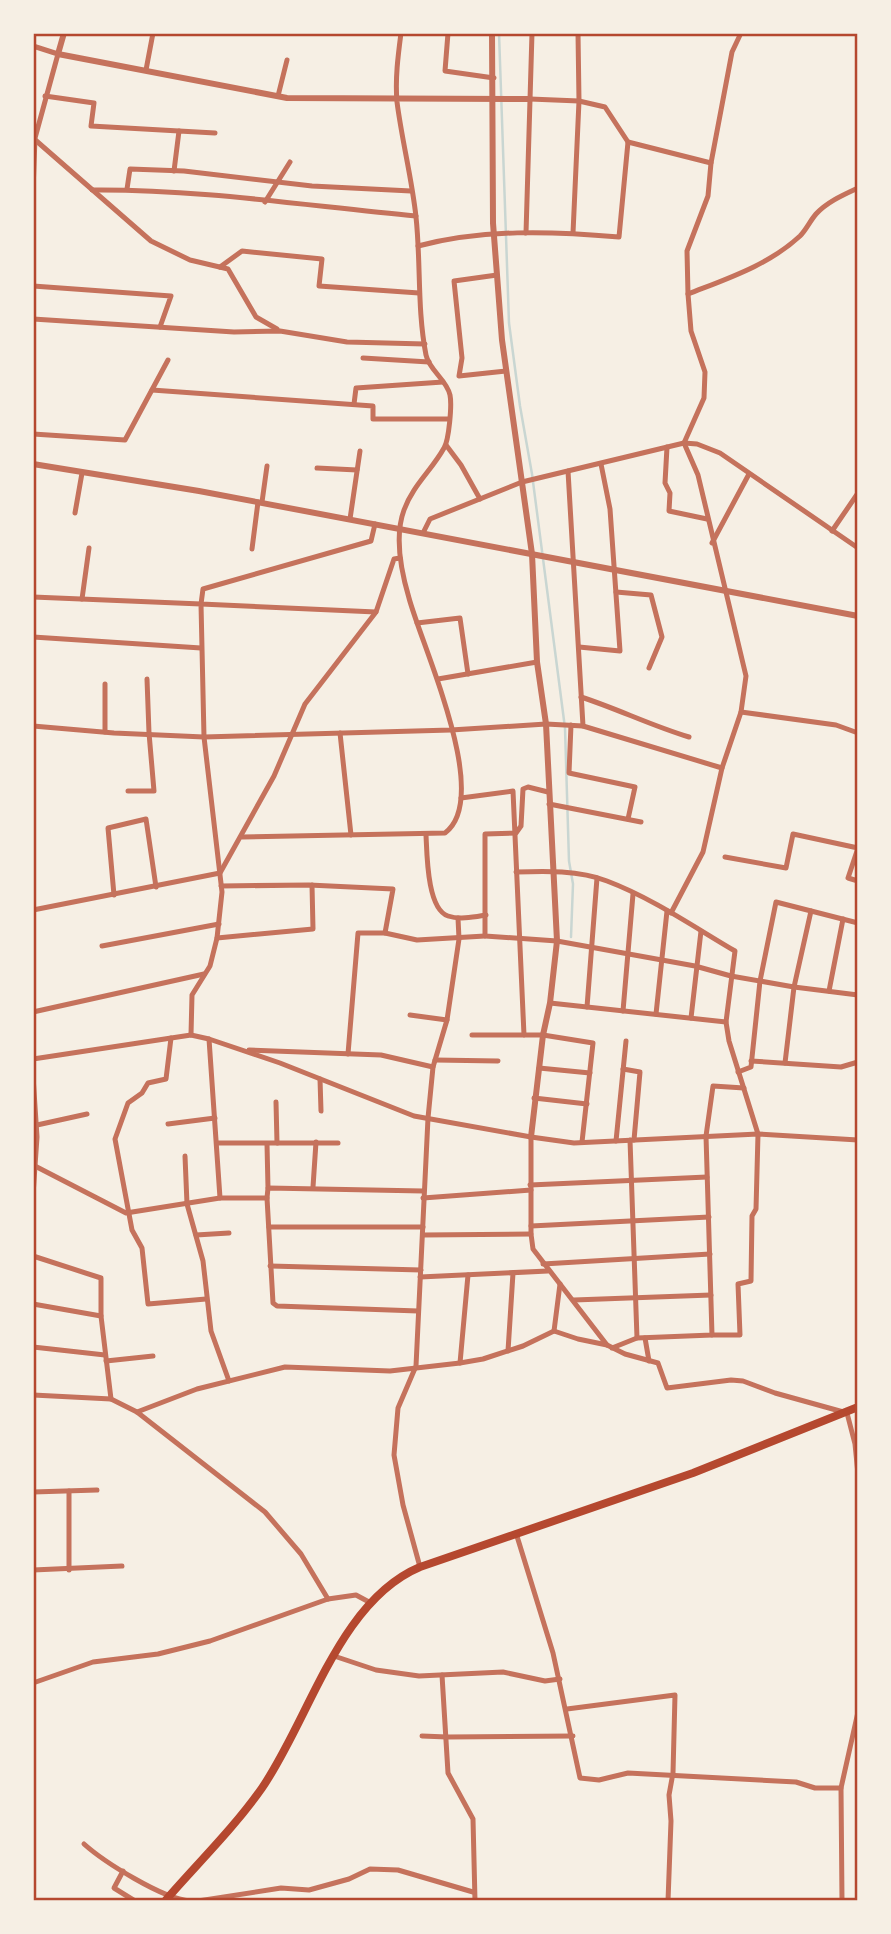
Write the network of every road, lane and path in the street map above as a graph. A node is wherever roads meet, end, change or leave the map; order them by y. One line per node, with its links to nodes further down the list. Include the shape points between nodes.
1 (64, 33): 10 (street)
2 (153, 33): 12 (street)
3 (401, 33): 17 (street)
4 (449, 33): 13 (street, via 445,71)
5 (492, 33): 13 (street)
6 (532, 33): 16 (street)
7 (578, 33): 19 (street)
8 (741, 33): 25 (street, via 732,52)
9 (33, 46): 10 (street)
10 (58, 54): 12 (street); 14 (street)
11 (287, 60): 15 (street)
12 (146, 70): 15 (street)
13 (494, 78): 18 (street)
14 (46, 96): 20 (street, via 94,103 91,125); 22 (street)
15 (278, 96): 17 (street)
16 (530, 99): 18 (street); 19 (street); 36 (street)
17 (397, 100): 18 (street); 32 (street)
18 (493, 100): 35 (street)
19 (579, 101): 23 (street, via 605,107); 37 (street)
20 (179, 131): 21 (street); 26 (street)
21 (215, 133)
22 (34, 138): 30 (street); 31 (street)
23 (628, 142): 25 (street); 37 (street, via 619,237)
24 (290, 162): 27 (street)
25 (711, 163): 43 (street, via 708,196 688,251)
26 (174, 171): 27 (street); 29 (street, via 130,169)
27 (278, 181): 32 (street); 33 (street)
28 (858, 188): 43 (street, via 817,213 786,247 742,274)
29 (127, 189): 30 (street); 33 (street)
30 (92, 190): 39 (street, via 151,241 190,260)
31 (33, 191)
32 (411, 191): 34 (street)
33 (265, 202): 34 (street)
34 (416, 216): 38 (street)
35 (495, 233): 36 (street); 38 (street); 40 (street)
36 (526, 233): 37 (street)
37 (573, 233)
38 (418, 246): 42 (street)
39 (220, 267): 42 (street, via 242,251 322,259 319,286); 46 (street, via 228,270 256,317)
40 (496, 275): 51 (street); 51 (street, via 454,281 462,358 458,376)
41 (33, 286): 45 (street, via 171,296)
42 (419, 293): 47 (street)
43 (688, 294): 57 (street, via 691,331 705,372 704,398)
44 (33, 319): 45 (street)
45 (160, 327): 46 (street)
46 (280, 331): 47 (street, via 347,342)
47 (425, 344): 50 (street)
48 (363, 358): 50 (street)
49 (167, 360): 53 (street)
50 (429, 362): 52 (street)
51 (506, 371): 69 (street)
52 (443, 383): 54 (street, via 356,388); 55 (street, via 450,394)
53 (152, 390): 54 (street); 56 (street, via 125,440)
54 (354, 404): 55 (street, via 373,406 373,419)
55 (449, 419): 58 (street)
56 (33, 434)
57 (684, 443): 59 (street); 68 (street, via 720,453); 75 (street, via 698,475)
58 (446, 445): 71 (street); 77 (street, via 417,483)
59 (667, 447): 62 (street); 75 (street, via 669,511)
60 (360, 451): 65 (street)
61 (33, 464): 67 (street)
62 (601, 464): 66 (street); 87 (street)
63 (267, 466): 72 (street)
64 (317, 468): 65 (street)
65 (357, 470): 74 (street)
66 (568, 471): 69 (street); 86 (street)
67 (82, 473): 72 (street); 73 (street)
68 (749, 474): 78 (street); 80 (street)
69 (522, 482): 71 (street); 84 (street)
70 (858, 493): 78 (street)
71 (480, 499): 79 (street, via 430,519)
72 (260, 502): 74 (street); 83 (street)
73 (75, 513)
74 (350, 519): 76 (street)
75 (707, 519): 80 (street)
76 (374, 524): 77 (street); 92 (street, via 371,541 203,589)
77 (399, 529): 79 (street); 85 (street)
78 (832, 531): 82 (street)
79 (422, 533): 84 (street)
80 (712, 543): 88 (street)
81 (89, 548): 91 (street)
82 (858, 548)
83 (252, 549)
84 (532, 554): 86 (street); 99 (street)
85 (400, 558): 93 (street, via 394,559); 95 (street)
86 (574, 562): 87 (street); 97 (street)
87 (614, 570): 88 (street); 89 (street)
88 (724, 590): 94 (street); 106 (street, via 746,677)
89 (615, 592): 97 (street, via 620,651); 100 (street, via 650,595 662,637)
90 (33, 597): 91 (street)
91 (82, 599): 92 (street)
92 (201, 604): 93 (street); 98 (street)
93 (376, 612): 116 (street, via 305,704)
94 (858, 616)
95 (417, 623): 101 (street, via 460,618); 103 (street)
96 (33, 637): 98 (street)
97 (579, 647): 105 (street)
98 (201, 648): 117 (street)
99 (537, 662): 101 (street); 107 (street)
100 (649, 668)
101 (468, 674): 103 (street)
102 (147, 678): 113 (street)
103 (438, 679): 111 (street)
104 (105, 684): 112 (street)
105 (581, 697): 110 (street); 118 (street)
106 (741, 712): 115 (street, via 836,725); 119 (street)
107 (546, 724): 108 (street); 111 (street); 121 (street)
108 (571, 725): 110 (street); 124 (street, via 569,773 635,787)
109 (33, 726): 112 (street)
110 (583, 726): 119 (street)
111 (451, 730): 114 (street); 122 (street, via 460,752)
112 (105, 732): 113 (street)
113 (149, 733): 117 (street); 120 (street, via 154,790)
114 (340, 733): 116 (street); 127 (street)
115 (858, 733)
116 (292, 734): 117 (street); 129 (street)
117 (204, 737): 133 (street)
118 (689, 737)
119 (722, 768): 143 (street, via 703,852)
120 (128, 791)
121 (548, 792): 123 (street); 126 (street, via 523,789 521,826)
122 (461, 798): 126 (street, via 513,792); 128 (street, via 454,827)
123 (549, 804): 124 (street); 131 (street)
124 (628, 819): 125 (street)
125 (641, 822)
126 (514, 833): 132 (street); 144 (street, via 485,834)
127 (351, 835): 128 (street); 129 (street)
128 (426, 835): 145 (street, via 432,893 439,910)
129 (242, 836): 133 (street)
130 (725, 857): 135 (street, via 786,868 793,834 858,848 848,878)
131 (553, 870): 132 (street); 134 (street); 155 (street)
132 (516, 872): 153 (street)
133 (220, 873): 136 (street); 138 (street)
134 (597, 878): 139 (street); 157 (street)
135 (858, 881)
136 (221, 886): 137 (street); 148 (street)
137 (312, 886): 150 (street, via 393,889); 152 (street, via 313,929)
138 (156, 887): 140 (street); 140 (street, via 146,819 107,828)
139 (633, 894): 143 (street); 158 (street)
140 (114, 895): 141 (street)
141 (33, 910)
142 (811, 911): 146 (street); 163 (street, via 776,902); 164 (street)
143 (669, 912): 149 (street); 159 (street)
144 (486, 915): 145 (street); 151 (street)
145 (458, 918): 154 (street)
146 (843, 919): 147 (street); 165 (street)
147 (858, 923)
148 (219, 924): 152 (street); 156 (street)
149 (701, 931): 160 (street); 162 (street, via 735,951)
150 (385, 933): 154 (street, via 417,940); 184 (street, via 358,933)
151 (485, 936): 153 (street); 154 (street)
152 (217, 938): 161 (street)
153 (519, 938): 155 (street); 178 (street)
154 (459, 939): 174 (street)
155 (557, 941): 157 (street); 167 (street)
156 (102, 946)
157 (593, 947): 158 (street); 168 (street)
158 (627, 953): 159 (street); 169 (street)
159 (662, 960): 160 (street); 171 (street)
160 (695, 966): 162 (street); 173 (street)
161 (204, 974): 170 (street); 176 (street, via 192,995)
162 (731, 975): 163 (street); 175 (street)
163 (760, 981): 164 (street); 188 (street)
164 (794, 987): 165 (street); 190 (street)
165 (829, 991): 166 (street)
166 (858, 995)
167 (550, 1003): 168 (street); 179 (street)
168 (587, 1007): 169 (street)
169 (623, 1011): 171 (street)
170 (33, 1012)
171 (656, 1014): 173 (street)
172 (410, 1015): 174 (street)
173 (691, 1018): 175 (street)
174 (447, 1020): 186 (street)
175 (726, 1021): 194 (street)
176 (191, 1035): 180 (street); 181 (street)
177 (472, 1035): 178 (street)
178 (524, 1035): 179 (street)
179 (543, 1035): 192 (street); 195 (street, via 593,1043)
180 (171, 1038): 185 (street); 232 (street, via 166,1079 148,1083 128,1103 115,1139)
181 (209, 1039): 183 (street); 204 (street)
182 (626, 1041): 193 (street)
183 (240, 1049): 184 (street); 197 (street)
184 (348, 1054): 191 (street, via 381,1055)
185 (33, 1059)
186 (435, 1060): 187 (street); 191 (street)
187 (498, 1061)
188 (751, 1061): 190 (street); 194 (street, via 751,1067)
189 (858, 1062): 190 (street, via 841,1067)
190 (785, 1063)
191 (433, 1067): 205 (street)
192 (540, 1068): 195 (street); 199 (street)
193 (623, 1069): 211 (street, via 640,1072); 213 (street)
194 (738, 1072): 198 (street)
195 (590, 1073): 201 (street)
196 (33, 1076): 207 (street)
197 (320, 1079): 202 (street); 205 (street)
198 (744, 1087): 208 (street); 209 (street, via 713,1086)
199 (534, 1098): 201 (street); 210 (street)
200 (276, 1102): 217 (street)
201 (587, 1104): 215 (street)
202 (321, 1111)
203 (87, 1114): 207 (street)
204 (215, 1118): 206 (street); 216 (street)
205 (428, 1118): 210 (street); 227 (street)
206 (168, 1124)
207 (37, 1125): 221 (street)
208 (758, 1134): 209 (street); 212 (street); 261 (street, via 751,1280 738,1284 740,1335)
209 (706, 1136): 211 (street); 222 (street)
210 (531, 1137): 215 (street); 226 (street)
211 (632, 1140): 213 (street); 223 (street)
212 (858, 1140)
213 (616, 1141): 215 (street)
214 (316, 1142): 217 (street); 218 (street); 224 (street)
215 (582, 1142)
216 (217, 1143): 219 (street); 229 (street)
217 (277, 1143): 219 (street)
218 (338, 1143)
219 (267, 1144): 225 (street)
220 (185, 1156): 231 (street)
221 (35, 1166): 228 (street); 232 (street)
222 (707, 1177): 223 (street); 233 (street)
223 (633, 1181): 226 (street); 234 (street)
224 (313, 1187): 225 (street); 227 (street)
225 (268, 1188): 230 (street)
226 (531, 1188): 227 (street); 235 (street)
227 (423, 1194): 237 (street)
228 (33, 1195)
229 (220, 1198): 230 (street); 231 (street)
230 (267, 1198): 236 (street)
231 (187, 1203): 232 (street); 240 (street)
232 (130, 1212): 255 (street, via 132,1230 142,1248 148,1304)
233 (709, 1217): 234 (street); 242 (street)
234 (634, 1221): 235 (street); 244 (street)
235 (531, 1226): 239 (street)
236 (268, 1227): 237 (street); 246 (street)
237 (423, 1227): 241 (street)
238 (229, 1233): 240 (street)
239 (531, 1234): 241 (street); 245 (street, via 533,1249)
240 (195, 1235): 255 (street)
241 (423, 1235): 247 (street)
242 (710, 1254): 244 (street); 253 (street)
243 (33, 1256): 259 (street, via 101,1278)
244 (635, 1259): 245 (street); 254 (street)
245 (543, 1264): 248 (street)
246 (270, 1266): 247 (street); 258 (street, via 271,1300 277,1306)
247 (421, 1270): 251 (street)
248 (548, 1271): 249 (street); 252 (street)
249 (513, 1273): 250 (street); 266 (street)
250 (468, 1275): 251 (street); 270 (street)
251 (420, 1277): 258 (street)
252 (560, 1284): 256 (street); 260 (street)
253 (711, 1295): 254 (street); 261 (street)
254 (636, 1298): 256 (street); 262 (street)
255 (206, 1299): 272 (street, via 211,1331)
256 (575, 1300): 264 (street)
257 (33, 1304): 259 (street)
258 (418, 1311): 271 (street)
259 (101, 1316): 268 (street)
260 (554, 1331): 264 (street); 266 (street)
261 (712, 1335): 263 (street)
262 (637, 1338): 263 (street); 264 (street)
263 (645, 1338): 269 (street)
264 (609, 1347): 269 (street)
265 (33, 1348): 268 (street)
266 (508, 1351): 270 (street)
267 (153, 1356): 268 (street)
268 (105, 1358): 274 (street)
269 (649, 1361): 277 (street, via 658,1363 667,1388 743,1381)
270 (460, 1363): 271 (street)
271 (416, 1367): 272 (street, via 390,1371 285,1367); 285 (street, via 398,1408 394,1455)
272 (229, 1381): 276 (street)
273 (33, 1395): 274 (street)
274 (111, 1399): 276 (street)
275 (858, 1407): 277 (main road)
276 (137, 1412): 288 (street, via 265,1512 301,1554)
277 (847, 1413): 278 (street); 283 (main road, via 693,1473)
278 (858, 1474)
279 (97, 1490): 280 (street)
280 (69, 1491): 281 (street); 287 (street)
281 (33, 1492)
282 (858, 1520): 290 (street)
283 (516, 1533): 285 (main road); 294 (street)
284 (122, 1566): 287 (street)
285 (420, 1567): 289 (main road, via 397,1578)
286 (33, 1570): 287 (street)
287 (69, 1570)
288 (328, 1599): 289 (street, via 356,1595); 295 (street, via 211,1641 158,1654 93,1662)
289 (369, 1602): 291 (main road)
290 (857, 1616): 292 (street)
291 (334, 1656): 293 (street, via 376,1670); 306 (main road, via 262,1788)
292 (858, 1667)
293 (442, 1675): 294 (street, via 503,1672 545,1681); 300 (street)
294 (560, 1679): 296 (street)
295 (33, 1683)
296 (567, 1709): 299 (street); 301 (street, via 675,1695)
297 (858, 1712): 302 (street)
298 (422, 1736): 300 (street)
299 (573, 1736): 300 (street); 301 (street, via 580,1778)
300 (447, 1737): 305 (street, via 448,1773 473,1819)
301 (673, 1773): 302 (street); 311 (street)
302 (841, 1788): 312 (street)
303 (84, 1844): 304 (street)
304 (123, 1871): 306 (street); 307 (street, via 114,1888)
305 (473, 1892): 309 (street, via 398,1870 370,1869 349,1880 309,1890 281,1888); 310 (street)
306 (167, 1898): 308 (street)
307 (135, 1901)
308 (190, 1901)
309 (198, 1901)
310 (475, 1901)
311 (668, 1901)
312 (842, 1901)

